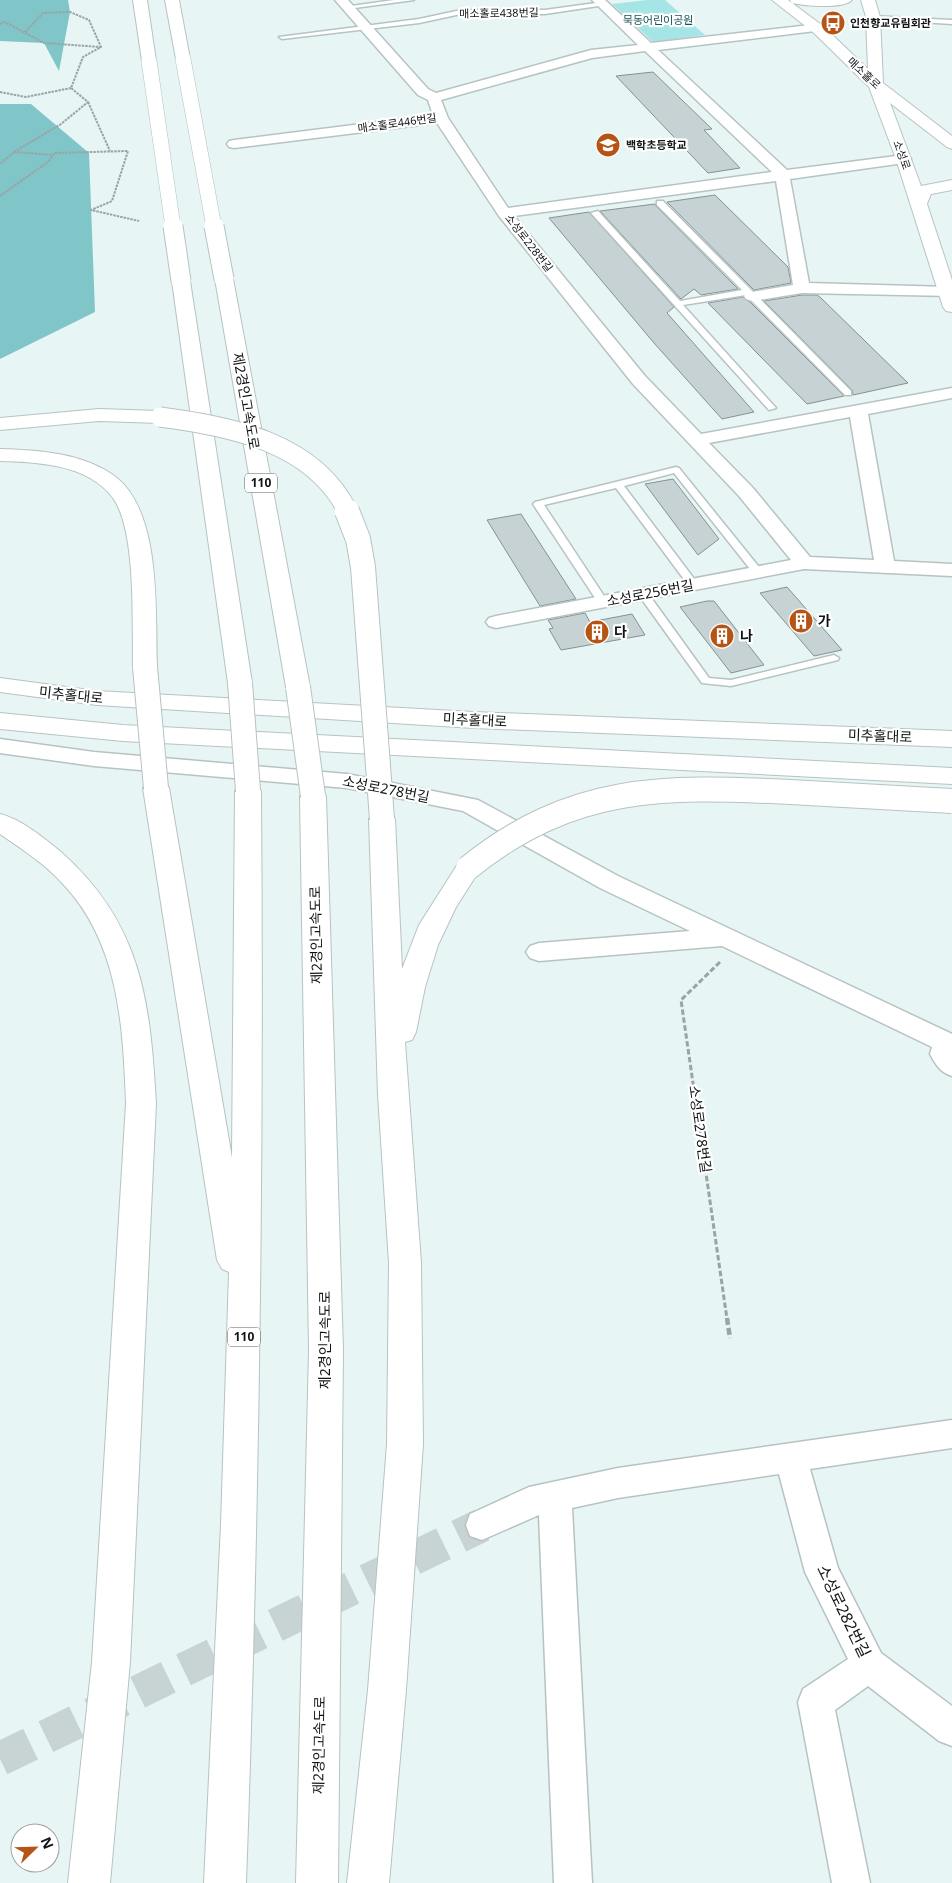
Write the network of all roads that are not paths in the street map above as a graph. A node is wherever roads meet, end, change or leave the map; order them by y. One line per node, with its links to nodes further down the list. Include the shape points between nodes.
1 (140, 0): 60 (main road, 110, bridge, via 240,683 248,791)
2 (172, 0): 69 (main road, 제2경인고속도로 / 110, bridge, via 298,687 313,796 326,1350)
3 (411, 0): 9 (lane)
4 (779, 0): 13 (main road, 매소홀로)
5 (797, 0): 6 (main road)
6 (845, 0)
7 (868, 0): 10 (main road, 소성로)
8 (602, 1): 12 (lane, 매소홀로438번길, via 545,12 461,12); 15 (street)
9 (344, 4): 12 (street)
10 (873, 17): 11 (lane); 16 (main road, 소성로)
11 (952, 22)
12 (365, 27): 14 (lane, 매소홀로438번길); 17 (street, via 423,92)
13 (815, 27): 15 (street, 매소홀로446번길); 16 (main road, 매소홀로)
14 (282, 37)
15 (648, 47): 17 (street, 매소홀로446번길, via 581,57); 22 (street)
16 (876, 85): 20 (main road, 매소홀로); 21 (main road, 소성로)
17 (434, 98): 18 (street, 매소홀로446번길)
18 (441, 118): 19 (street, 매소홀로446번길); 26 (street)
19 (234, 144)
20 (952, 144)
21 (904, 158): 22 (street, 소성로228번길); 25 (main road, 소성로)
22 (782, 174): 26 (street, 소성로228번길); 28 (street)
23 (952, 185): 25 (main road, via 924,190)
24 (660, 204): 29 (lane)
25 (919, 204): 30 (main road, 소성로)
26 (504, 213): 37 (street, 소성로228번길, via 639,380)
27 (595, 213): 31 (lane)
28 (802, 288): 29 (street); 30 (street)
29 (750, 294): 31 (lane); 32 (lane)
30 (950, 300)
31 (678, 304): 34 (lane)
32 (848, 393)
33 (952, 393): 35 (street)
34 (772, 408)
35 (858, 410): 37 (street); 41 (street)
36 (0, 424): 59 (main road, bridge, via 99,415 160,417 224,428 271,443 297,457 332,488 348,512 356,533 364,579 382,819)
37 (696, 440): 40 (street, via 746,492)
38 (0, 454): 60 (main road, bridge, via 40,458 95,474 121,494 130,512 138,544 156,788)
39 (618, 484): 43 (lane, via 676,470); 44 (lane); 46 (lane, via 538,504)
40 (804, 563): 41 (street, 소성로256번길); 43 (street, 소성로256번길)
41 (885, 567): 42 (street, 소성로256번길)
42 (952, 570)
43 (758, 572): 44 (street, 소성로256번길)
44 (693, 584): 45 (street, 소성로256번길)
45 (643, 594): 46 (street, 소성로256번길); 48 (lane, via 706,681 731,683)
46 (603, 602): 47 (street, 소성로256번길)
47 (496, 622)
48 (834, 658)
49 (0, 685): 51 (main road, 미추홀대로, via 97,698 474,720)
50 (0, 721): 53 (main road, via 123,733)
51 (952, 739)
52 (0, 746): 56 (street, 소성로278번길, via 94,759 347,781 470,805 609,882)
53 (952, 776)
54 (952, 801): 59 (main road, bridge, via 678,788 588,801 532,823 486,852 468,868 446,897 429,930 416,964 405,1009)
55 (0, 822): 67 (main road, via 61,864 97,906 124,963 139,1046 141,1103 111,1662)
56 (731, 941): 57 (street); 58 (street, 소성로278번길)
57 (539, 952)
58 (950, 1051)
59 (392, 1095): 70 (main road, via 405,1263 405,1444 387,1690)
60 (244, 1328): 68 (main road, 110, via 237,1618)
61 (952, 1434): 62 (street)
62 (790, 1458): 63 (street, via 618,1483); 65 (street, 소성로282번길, via 822,1572)
63 (555, 1496): 64 (street, via 528,1502); 71 (street)
64 (482, 1525)
65 (869, 1664): 66 (street, 소성로282번길); 72 (street, via 816,1702)
66 (952, 1728)
67 (89, 1883)
68 (225, 1883)
69 (317, 1883)
70 (368, 1883)
71 (573, 1883)
72 (851, 1883)

